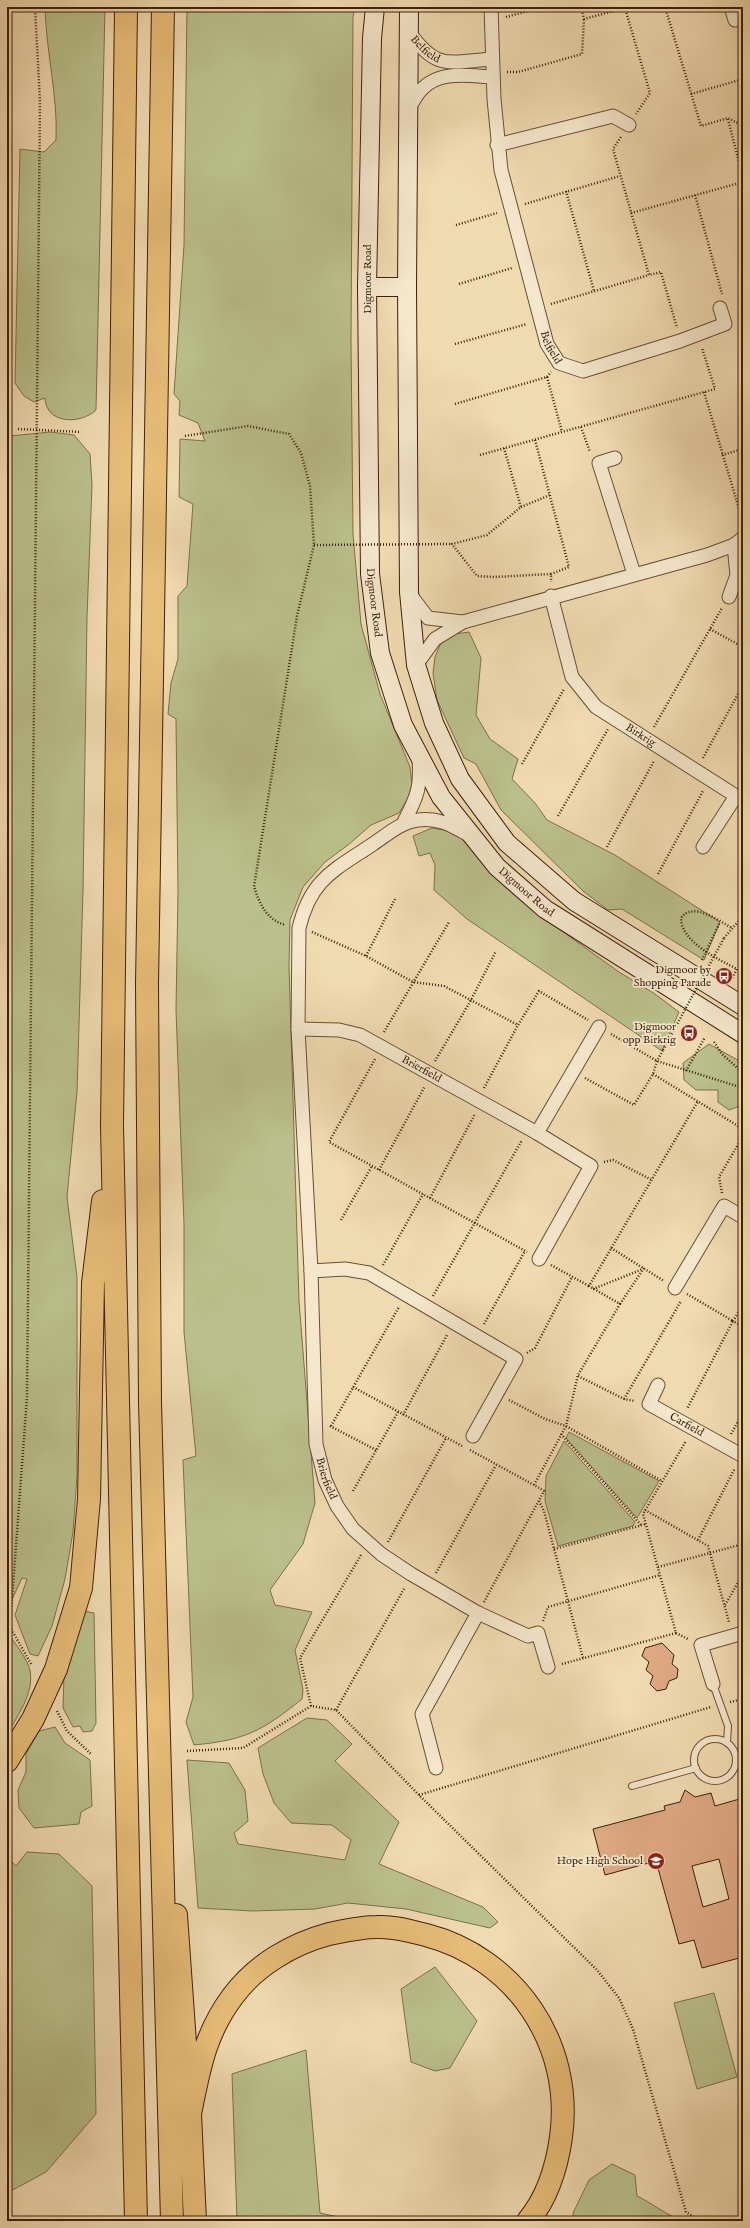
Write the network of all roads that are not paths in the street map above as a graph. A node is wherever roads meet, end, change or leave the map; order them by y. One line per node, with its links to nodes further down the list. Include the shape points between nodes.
1 (126, 7): 33 (highway)
2 (163, 7): 52 (highway, via 147,984 150,1402)
3 (375, 7): 14 (street, Digmoor Road, via 372,38)
4 (409, 7): 8 (street, Digmoor Road)
5 (491, 7): 9 (street, Belfield)
6 (731, 7): 7 (street)
7 (735, 20)
8 (409, 32): 9 (street, Belfield, via 422,50 433,58 446,62); 11 (street, Digmoor Road)
9 (492, 59): 10 (street, Belfield)
10 (492, 75): 11 (street, Belfield, via 448,76 435,80 423,88); 13 (street, Belfield)
11 (409, 108): 15 (street, Digmoor Road)
12 (630, 125): 13 (street, via 612,116)
13 (497, 145): 16 (street, Belfield, via 511,209 547,344 559,363 583,371 680,341 725,324)
14 (368, 287): 15 (street); 25 (street, Digmoor Road, via 370,574 380,653 403,725)
15 (407, 288): 20 (street, Digmoor Road)
16 (720, 308)
17 (615, 458): 19 (street, via 598,463)
18 (738, 541): 19 (street, via 707,555); 22 (street, via 737,575)
19 (634, 574): 21 (street)
20 (409, 592): 23 (street, via 428,618); 24 (street, Digmoor Road)
21 (551, 596): 23 (street); 28 (street, Birkrig, via 572,676 596,707 736,796)
22 (729, 598)
23 (462, 622): 24 (street, via 435,639)
24 (416, 665): 29 (street, Digmoor Road, via 434,723 460,779 507,843 574,901)
25 (418, 756): 26 (street, Brierfield, via 420,783 415,802); 27 (street, Digmoor Road, via 441,797)
26 (404, 822): 27 (street, Brierfield, via 420,819 444,821); 31 (street, Brierfield, via 332,870 311,896 302,913 299,928)
27 (470, 835): 32 (street, Digmoor Road, via 497,866 546,908)
28 (703, 847)
29 (743, 1006)
30 (599, 1027): 34 (street, via 574,1072)
31 (298, 1029): 34 (street, Brierfield, via 350,1032); 37 (street, Brierfield)
32 (743, 1034)
33 (112, 1126): 49 (highway, via 93,1283 89,1499 81,1588 56,1668 33,1719); 55 (highway)
34 (533, 1131): 36 (street, Brierfield, via 592,1166)
35 (743, 1217): 38 (street, via 724,1206)
36 (539, 1259)
37 (311, 1271): 40 (street, via 345,1269 377,1277 516,1359); 42 (street, Brierfield, via 316,1444 325,1480 337,1506 349,1523 381,1554)
38 (680, 1290)
39 (658, 1385): 41 (street, Carfield, via 649,1404)
40 (473, 1436)
41 (742, 1456)
42 (478, 1613): 44 (street, Brierfield, via 528,1636 538,1633); 50 (street, via 422,1714)
43 (738, 1634): 45 (street, via 701,1645)
44 (548, 1667)
45 (713, 1684): 46 (lane, via 728,1726)
46 (727, 1743): 47 (lane); 51 (lane, via 714,1740 702,1744 695,1755)
47 (735, 1754): 48 (lane); 51 (lane, via 735,1768 726,1779 705,1779)
48 (743, 1755)
49 (7, 1761)
50 (436, 1768)
51 (696, 1768): 53 (lane)
52 (161, 1784): 54 (highway, via 180,1945); 56 (highway)
53 (632, 1786)
54 (190, 2114): 57 (highway); 58 (highway, via 202,2054 217,2022 233,1995 269,1961 313,1938 378,1926 448,1941 478,1956 526,2001 543,2028 554,2056 562,2088 563,2114 558,2155 547,2190)
55 (136, 2221)
56 (172, 2221)
57 (195, 2221)
58 (528, 2221)

